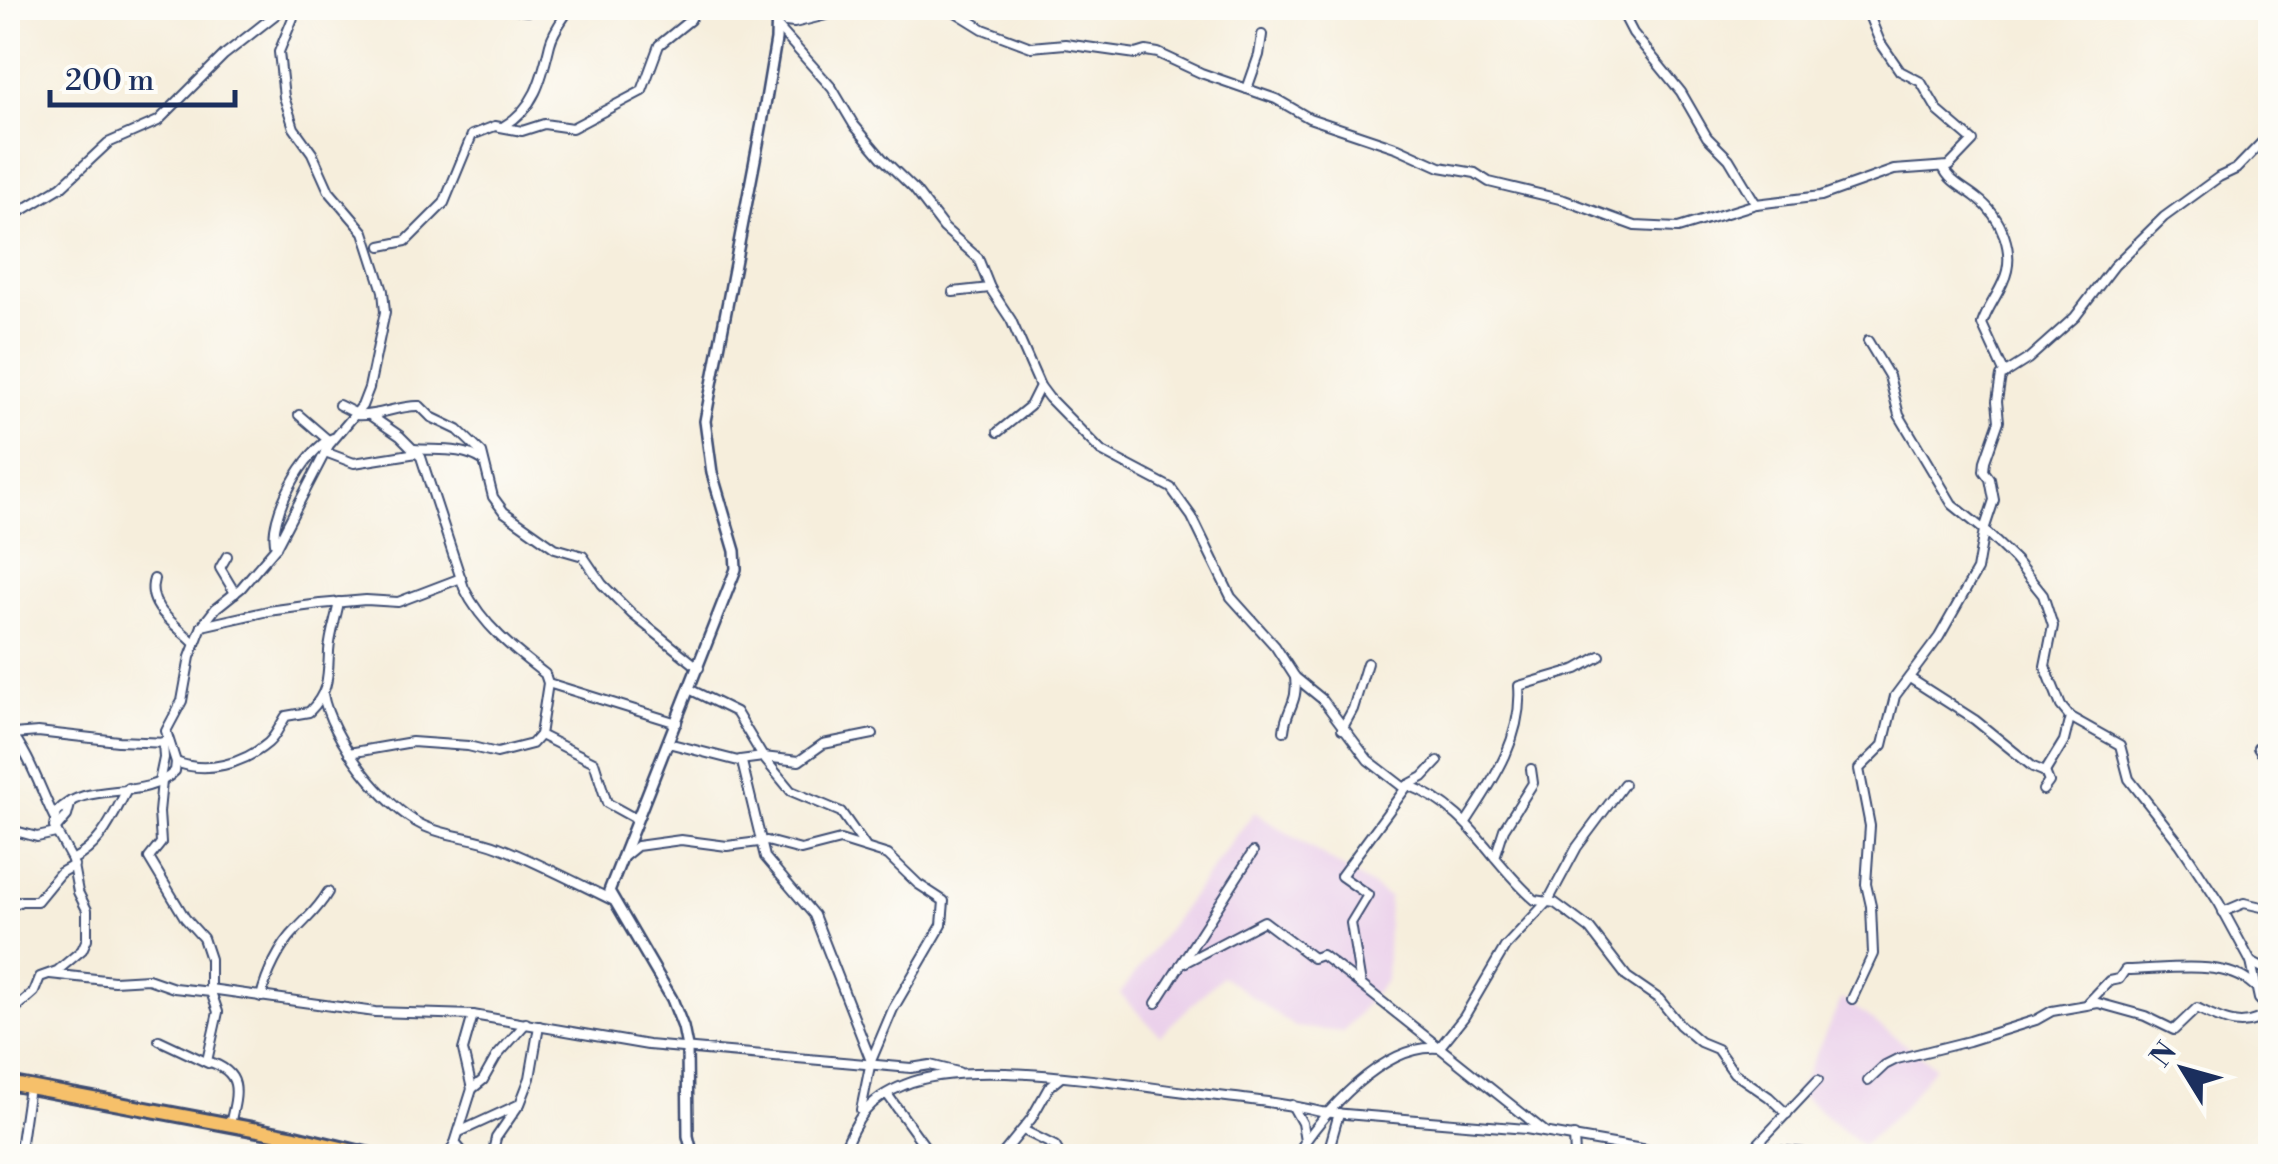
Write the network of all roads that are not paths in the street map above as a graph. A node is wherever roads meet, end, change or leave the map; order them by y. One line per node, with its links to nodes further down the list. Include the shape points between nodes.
1 (284, 8): 20 (street, via 224,55 158,121 108,143 60,187)
2 (297, 8): 29 (street, via 279,52 288,110 329,191 364,232 385,298 369,388)
3 (510, 8): 4 (street)
4 (537, 8)
5 (552, 8): 6 (street)
6 (568, 8): 16 (street, via 535,95)
7 (696, 8): 16 (street, via 659,46 640,93 572,128)
8 (854, 8): 12 (street, via 794,23)
9 (949, 8): 15 (street, via 1031,47 1146,51)
10 (1620, 8): 19 (street)
11 (1866, 8): 18 (street, via 1900,71 1921,82 1938,111 1974,140)
12 (777, 10): 13 (street)
13 (778, 26): 22 (street, via 882,158 978,258); 47 (street, via 705,420 736,569)
14 (1262, 35): 15 (street)
15 (1247, 89): 19 (street, via 1440,167 1635,226 1678,228)
16 (504, 126): 21 (street, via 472,136 444,203 406,241)
17 (2270, 134): 25 (street, via 2236,168 2164,217 2075,317)
18 (1943, 167): 19 (street, via 1894,170 1821,196); 25 (street, via 2003,227 2004,280 1982,324)
19 (1756, 204)
20 (8, 219)
21 (381, 246)
22 (990, 288): 23 (street); 26 (street)
23 (953, 292)
24 (1868, 341): 36 (street, via 1889,376 1899,416 1952,504)
25 (2005, 374): 36 (street, via 1998,388 1999,421 1984,460 1994,500)
26 (1040, 386): 31 (street, via 1030,406); 48 (street, via 1101,451 1171,488 1231,597)
27 (339, 404): 29 (street)
28 (299, 415): 32 (street)
29 (357, 415): 30 (street); 32 (street)
30 (371, 416): 33 (street); 35 (street, via 420,406 464,434)
31 (998, 432)
32 (331, 439): 34 (street); 37 (street, via 305,462 286,496 273,535)
33 (416, 451): 34 (street, via 354,463); 35 (street, via 472,454); 39 (street)
34 (325, 452): 37 (street)
35 (484, 462): 47 (street, via 504,512 555,548 583,556 632,614)
36 (1984, 530): 49 (street, via 1976,570); 53 (street, via 2042,596 2053,626 2044,666)
37 (276, 547): 41 (street)
38 (227, 556): 41 (street, via 220,568)
39 (461, 578): 42 (street, via 398,602); 50 (street, via 480,616 546,674)
40 (154, 579): 44 (street, via 156,606)
41 (235, 594): 43 (street)
42 (339, 602): 43 (street); 52 (street)
43 (202, 626): 44 (street)
44 (195, 644): 60 (street)
45 (1600, 656): 79 (street, via 1519,686 1518,722 1505,760)
46 (1367, 664): 55 (street)
47 (699, 668): 51 (street)
48 (1295, 677): 55 (street, via 1322,699); 56 (street, via 1295,704)
49 (1910, 679): 70 (street); 102 (street, via 1895,696 1883,745 1860,769 1870,826 1866,884 1873,954)
50 (548, 683): 54 (street); 59 (street)
51 (689, 689): 54 (street); 64 (street, via 736,712)
52 (323, 694): 63 (street, via 328,719); 67 (street, via 309,712 286,716 256,751 206,769)
53 (2070, 718): 70 (street); 93 (street, via 2120,745 2133,786)
54 (676, 723): 61 (street)
55 (1342, 729): 73 (street, via 1368,760)
56 (1284, 732)
57 (873, 734): 64 (street, via 821,745 804,760)
58 (11, 735): 60 (street); 77 (street)
59 (540, 735): 63 (street, via 532,744 498,752 412,742); 78 (street, via 594,762 607,803)
60 (165, 742): 67 (street); 71 (street)
61 (668, 744): 65 (street); 78 (street)
62 (2258, 748): 68 (street)
63 (349, 753): 89 (street, via 416,822 503,848)
64 (763, 756): 65 (street); 83 (street, via 796,795 841,812)
65 (740, 760): 82 (street)
66 (1438, 761): 73 (street)
67 (176, 762): 71 (street)
68 (2270, 766)
69 (1531, 768): 85 (street, via 1532,783)
70 (2045, 772): 75 (street, via 2050,782)
71 (160, 782): 74 (street); 100 (street, via 161,843 150,858 206,946)
72 (1624, 784): 90 (street, via 1577,847)
73 (1406, 786): 79 (street); 99 (street, via 1341,876 1368,896 1351,923)
74 (128, 788): 76 (street); 87 (street, via 99,841)
75 (2043, 790)
76 (71, 801): 77 (street); 81 (street)
77 (55, 819): 81 (street)
78 (636, 819): 86 (street)
79 (1466, 822): 85 (street)
80 (8, 829): 81 (street, via 29,836)
81 (56, 832): 87 (street)
82 (760, 842): 83 (street, via 794,850 835,840); 86 (street, via 681,840 638,846); 114 (street, via 770,866 814,915)
83 (865, 846): 114 (street, via 888,855 945,903 942,924 892,1009)
84 (1253, 852): 95 (street)
85 (1495, 857): 90 (street, via 1535,900)
86 (621, 859): 89 (street)
87 (73, 862): 92 (street, via 37,901); 97 (street, via 87,939)
88 (328, 892): 101 (street, via 283,948)
89 (612, 900): 111 (street, via 675,1005)
90 (1548, 901): 112 (street, via 1505,947); 128 (street, via 1590,929 1627,976)
91 (2270, 905): 93 (street, via 2244,902)
92 (8, 908)
93 (2223, 912): 94 (street)
94 (2251, 962): 96 (street); 98 (street)
95 (1180, 964): 99 (street, via 1264,921); 103 (street)
96 (2270, 972)
97 (50, 974): 100 (street); 107 (street)
98 (2254, 984): 104 (street, via 2234,972 2194,965 2125,970); 105 (street)
99 (1361, 985): 112 (street)
100 (210, 990): 101 (street); 113 (street, via 218,1012)
101 (261, 996): 106 (street, via 375,1012)
102 (1852, 999)
103 (1156, 1003)
104 (2076, 1009): 105 (street, via 2107,1003 2174,1030 2197,1008 2225,1023); 120 (street, via 1897,1059)
105 (2270, 1010)
106 (472, 1015): 108 (street); 123 (street, via 464,1050)
107 (8, 1016)
108 (526, 1023): 109 (street); 123 (street)
109 (540, 1026): 111 (street); 126 (street)
110 (159, 1040): 113 (street)
111 (687, 1047): 114 (street); 147 (street)
112 (1438, 1048): 127 (street, via 1412,1048 1398,1056 1366,1076); 134 (street)
113 (210, 1063): 131 (street, via 224,1066 234,1080)
114 (872, 1063): 115 (street); 129 (street)
115 (900, 1067): 116 (street, via 930,1065); 118 (street)
116 (966, 1074): 117 (street); 118 (street)
117 (1060, 1078): 125 (street); 133 (street)
118 (923, 1079): 124 (street)
119 (1818, 1080): 128 (street)
120 (1868, 1080)
121 (9, 1081): 122 (highway)
122 (29, 1086): 131 (highway); 141 (street)
123 (472, 1090): 135 (street)
124 (887, 1094): 129 (street); 149 (street)
125 (1292, 1105): 127 (street); 138 (street)
126 (518, 1106): 130 (street); 132 (street)
127 (1335, 1112): 134 (street); 138 (street); 153 (street)
128 (1787, 1114): 140 (street)
129 (860, 1115): 148 (street)
130 (484, 1118): 132 (street); 135 (street)
131 (230, 1124): 137 (highway)
132 (502, 1127): 146 (street)
133 (1023, 1130): 150 (street); 151 (street, via 1055,1146)
134 (1544, 1131): 136 (street)
135 (459, 1132): 139 (street)
136 (1574, 1136): 154 (street); 155 (street)
137 (294, 1137): 142 (street); 143 (highway)
138 (1305, 1141): 152 (street)
139 (456, 1143): 144 (street); 145 (street)
140 (1754, 1148): 156 (street); 157 (street)
141 (19, 1156)
142 (292, 1156)
143 (374, 1156)
144 (448, 1156)
145 (466, 1156)
146 (492, 1156)
147 (693, 1156)
148 (841, 1156)
149 (932, 1156)
150 (1001, 1156)
151 (1055, 1156)
152 (1296, 1156)
153 (1327, 1156)
154 (1575, 1156)
155 (1682, 1156)
156 (1736, 1156)
157 (1821, 1156): 158 (street)
158 (1836, 1156)

